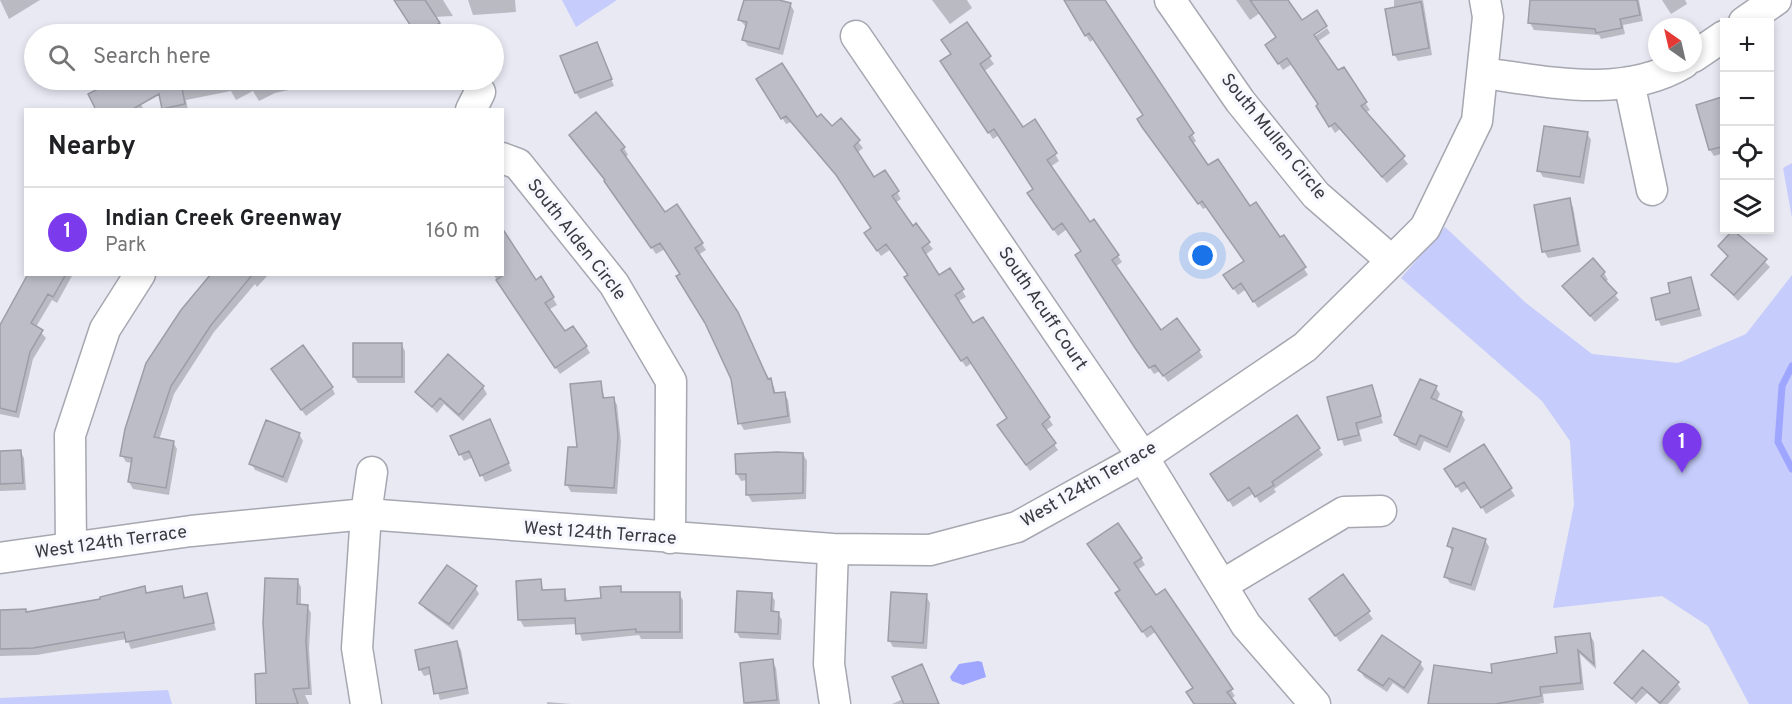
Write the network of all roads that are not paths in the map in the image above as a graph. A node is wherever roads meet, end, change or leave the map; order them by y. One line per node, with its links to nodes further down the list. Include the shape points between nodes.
1 (1170, 0): 13 (street, South Mullen Circle, via 1240,101 1316,195)
2 (1485, 0): 9 (street, West 124th Terrace, via 1488,17)
3 (1776, 0): 4 (street)
4 (1750, 18)
5 (856, 36): 15 (street, South Acuff Court)
6 (1720, 39): 7 (street)
7 (1702, 51)
8 (1669, 72): 10 (street)
9 (1483, 73): 10 (street, via 1567,85); 13 (street, West 124th Terrace, via 1477,121 1425,228)
10 (1629, 82): 12 (street)
11 (504, 160): 19 (street, South Alden Circle, via 518,164 614,284 670,381)
12 (1652, 190)
13 (1392, 261): 15 (street, West 124th Terrace, via 1305,347)
14 (139, 276): 20 (street, via 105,329 70,435)
15 (1143, 457): 21 (street, West 124th Terrace, via 1017,527 930,550); 23 (street, South Acuff Court)
16 (372, 472): 18 (street)
17 (1381, 511): 23 (street, via 1344,512)
18 (366, 514): 19 (street, West 124th Terrace); 20 (street, West 124th Terrace, via 191,531); 24 (street, via 357,648)
19 (670, 538): 21 (street, West 124th Terrace)
20 (71, 548): 22 (street, West 124th Terrace)
21 (833, 549): 25 (street, via 829,664)
22 (0, 558)
23 (1222, 585): 26 (street, South Acuff Court, via 1246,625)
24 (366, 704)
25 (835, 704)
26 (1315, 704)

